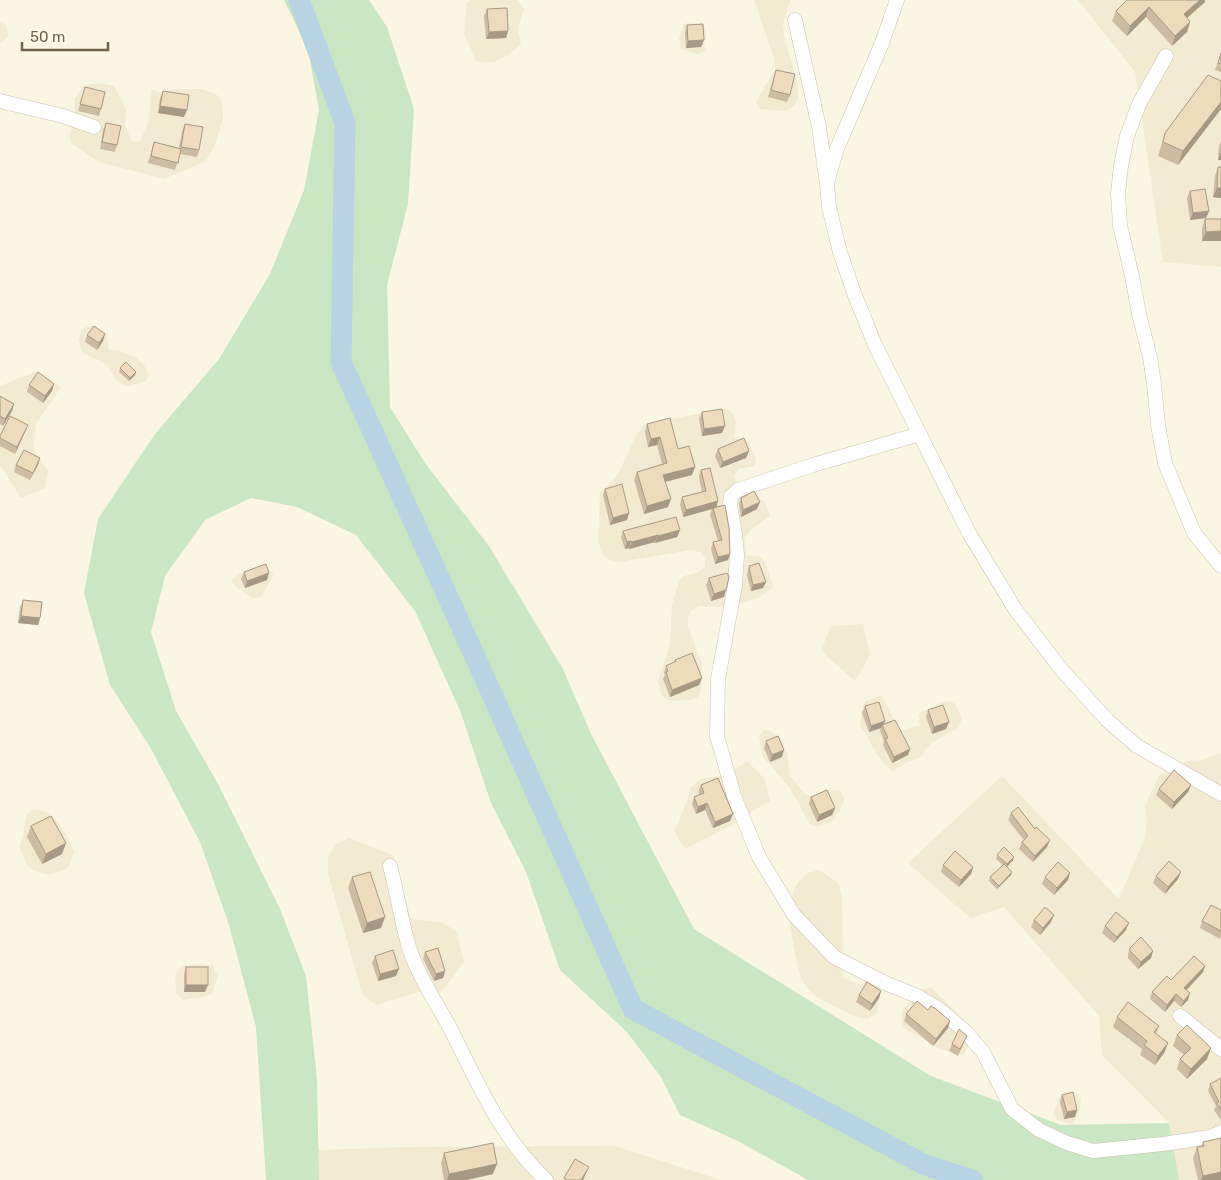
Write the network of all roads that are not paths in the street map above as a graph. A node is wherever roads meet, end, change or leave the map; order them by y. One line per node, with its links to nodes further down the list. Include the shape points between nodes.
1 (897, 0): 6 (street, via 836,151)
2 (795, 20): 6 (street, via 819,127)
3 (1166, 56): 8 (street, via 1139,104 1127,136 1118,194 1120,225 1150,357 1164,463 1194,533)
4 (0, 101): 5 (street)
5 (94, 126)
6 (827, 183): 7 (street, via 840,252 854,293 875,345)
7 (920, 434): 9 (street, via 969,533 1015,609 1061,670 1137,746); 13 (street, via 813,465 738,490 731,496 737,555 735,585 718,679 717,736 734,796 759,857 794,915 834,957 939,1009 983,1052 1012,1109 1039,1130 1093,1151 1163,1144 1210,1137)
8 (1221, 566)
9 (1221, 794)
10 (390, 866): 14 (street, via 408,944 420,974 497,1120 531,1166)
11 (1180, 1016): 12 (street)
12 (1221, 1049)
13 (1221, 1132)
14 (546, 1180)

